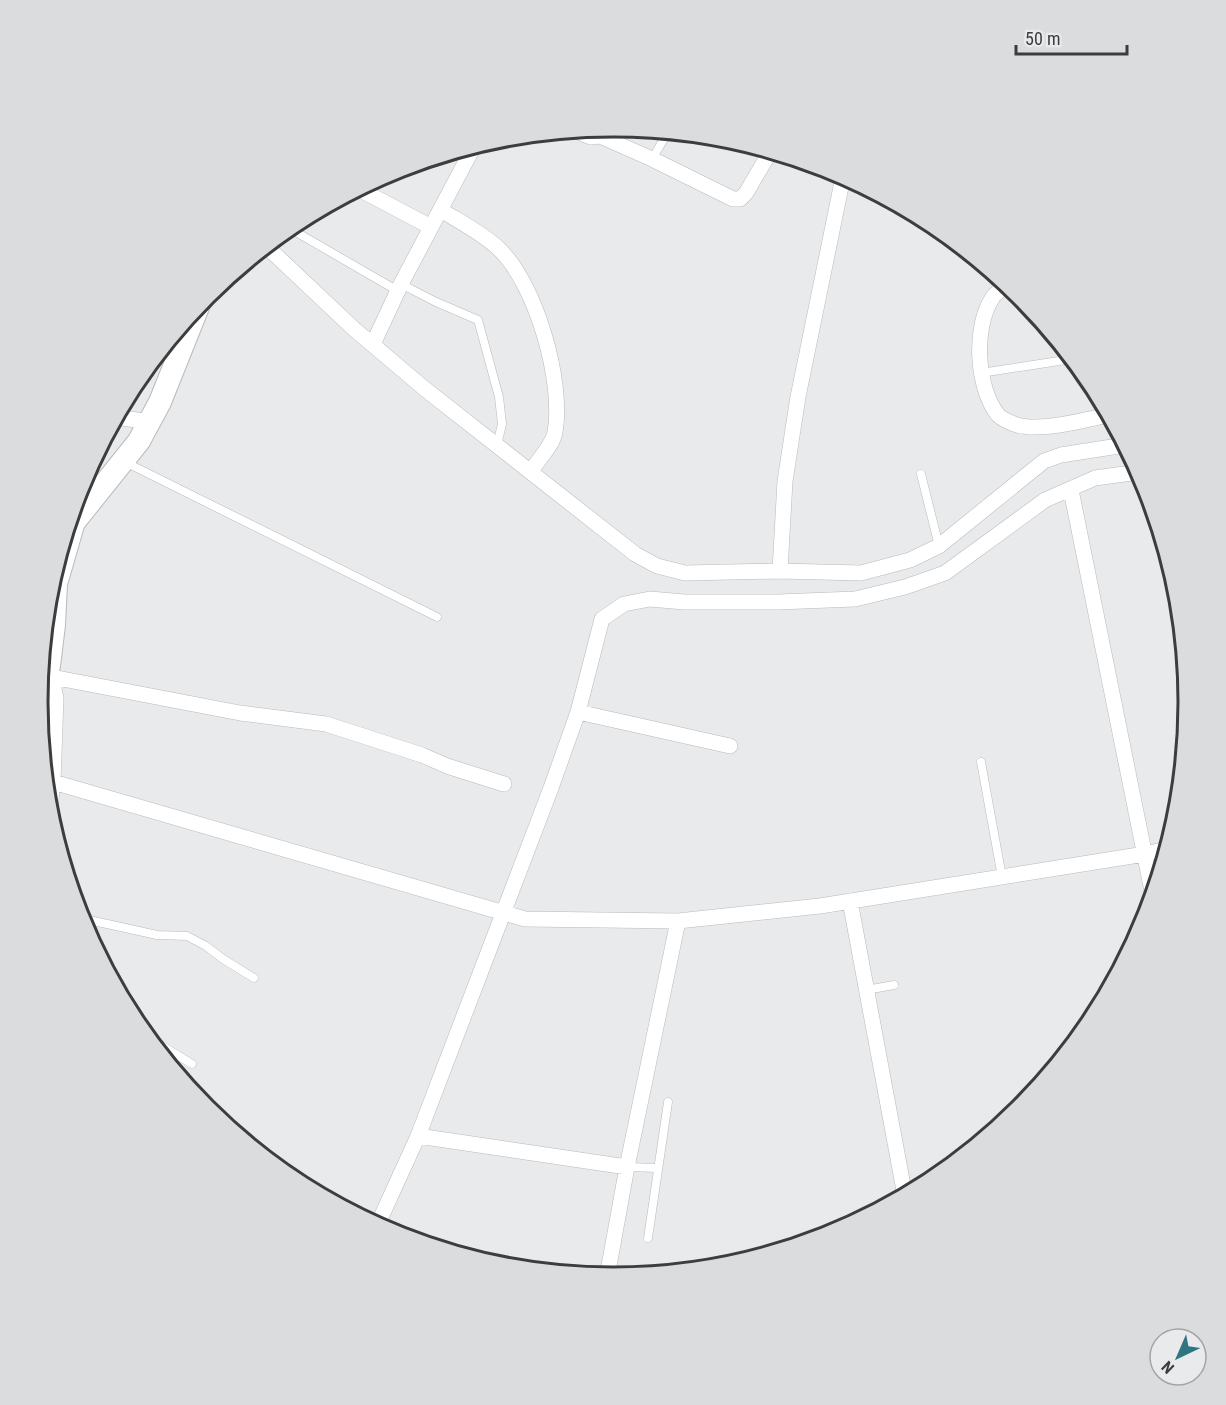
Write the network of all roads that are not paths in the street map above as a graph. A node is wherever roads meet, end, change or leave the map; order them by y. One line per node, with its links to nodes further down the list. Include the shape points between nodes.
1 (611, 137): 4 (street)
2 (663, 140): 4 (lane)
3 (469, 157): 8 (street)
4 (652, 159): 5 (street, via 740,199)
5 (766, 159)
6 (841, 186): 32 (street, via 798,397 785,481)
7 (371, 192): 9 (street)
8 (441, 210): 9 (street); 24 (street, via 498,248 514,266 530,295 552,363 558,406 555,435)
9 (431, 227): 12 (street)
10 (299, 233): 12 (lane)
11 (272, 252): 15 (street)
12 (400, 287): 15 (street); 21 (lane, via 478,320 499,397 502,424)
13 (1000, 291): 17 (street, via 993,296 984,320 979,349)
14 (179, 341): 20 (main road, via 164,394)
15 (373, 344): 21 (street)
16 (1062, 361): 17 (lane)
17 (981, 373): 18 (street, via 999,417 1017,425 1039,427)
18 (1100, 417)
19 (125, 418): 20 (street)
20 (150, 422): 23 (main road)
21 (497, 445): 24 (street)
22 (1116, 446): 29 (street, via 1044,461)
23 (123, 462): 28 (main road); 33 (lane)
24 (531, 471): 32 (street, via 635,554 657,566 684,573)
25 (1129, 473): 27 (street, via 1095,478)
26 (921, 474): 30 (lane)
27 (1071, 490): 31 (street, via 1045,500); 43 (street)
28 (80, 515)
29 (964, 528): 30 (street); 31 (street)
30 (939, 546): 32 (street, via 910,560 861,573)
31 (977, 550): 36 (street, via 945,573 855,599 650,599 624,604 602,619)
32 (780, 571)
33 (437, 617)
34 (49, 664): 41 (street, via 240,712 326,724)
35 (49, 673): 39 (street, via 56,698)
36 (578, 712): 37 (street); 47 (street)
37 (730, 746)
38 (981, 762): 44 (lane)
39 (53, 777)
40 (54, 782): 47 (street)
41 (504, 784)
42 (1158, 851): 43 (street)
43 (1145, 854): 44 (street); 45 (street)
44 (1002, 877): 46 (street)
45 (1150, 877)
46 (850, 901): 49 (street); 52 (street)
47 (502, 913): 49 (street, via 525,919); 56 (street)
48 (92, 921): 50 (lane, via 157,935 187,936)
49 (678, 921): 57 (street)
50 (255, 978)
51 (894, 985): 52 (lane)
52 (866, 990): 59 (street)
53 (167, 1049): 54 (lane)
54 (192, 1064)
55 (668, 1102): 58 (lane)
56 (418, 1136): 57 (street); 60 (street)
57 (627, 1167): 58 (lane); 62 (street)
58 (657, 1168): 61 (lane)
59 (903, 1187)
60 (380, 1217)
61 (648, 1238)
62 (609, 1268)

